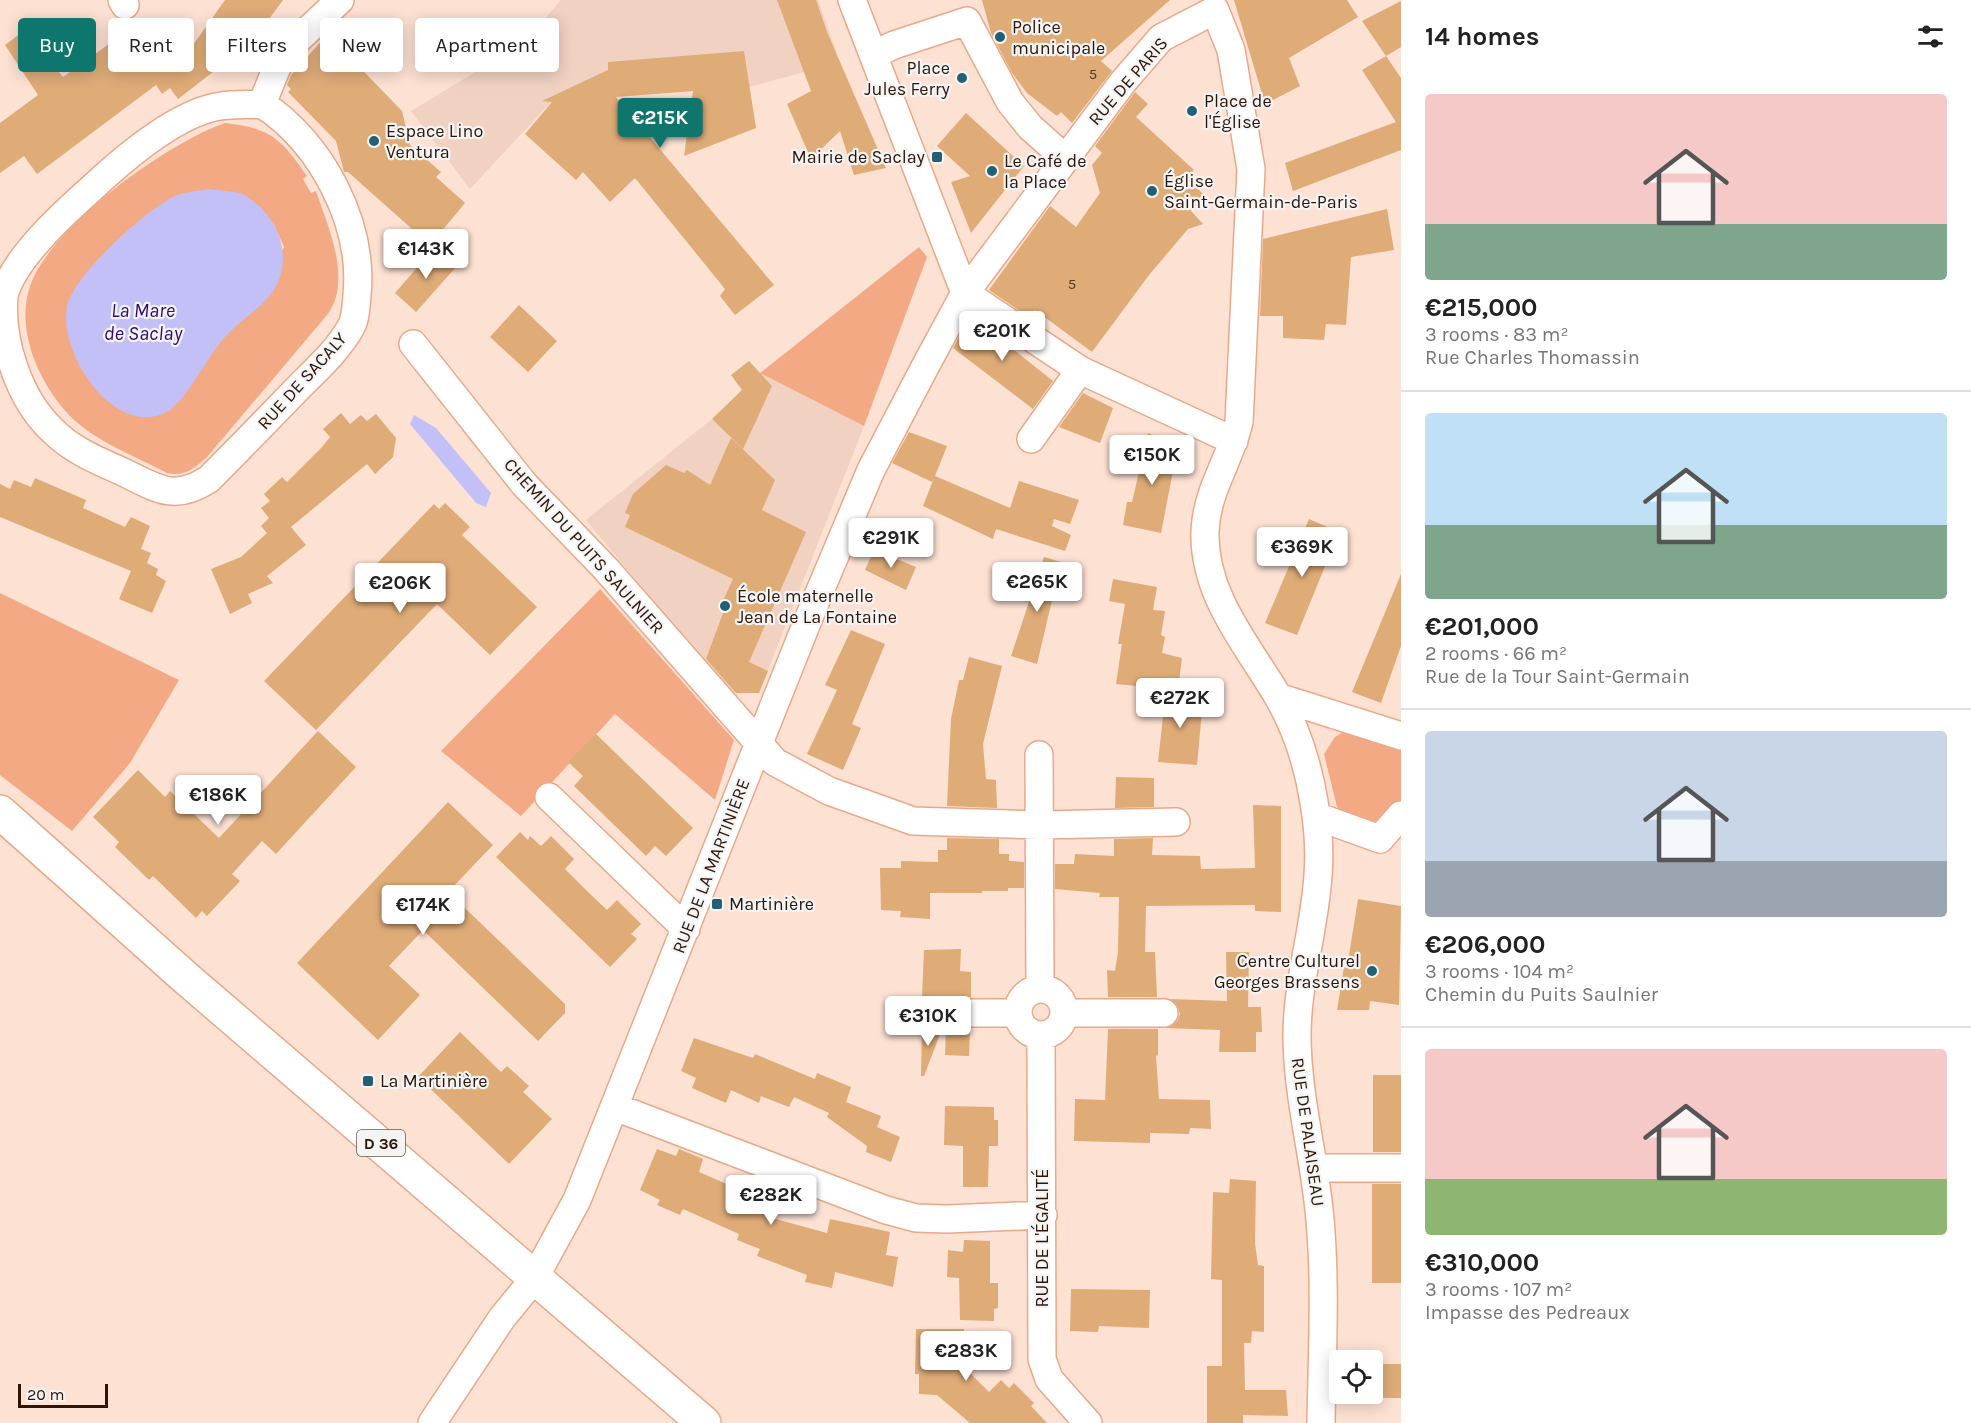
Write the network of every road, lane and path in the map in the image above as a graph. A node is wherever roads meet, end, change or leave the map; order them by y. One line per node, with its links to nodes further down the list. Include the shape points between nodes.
1 (340, 0): 6 (street, via 292,45 277,67)
2 (852, 0): 5 (street)
3 (1216, 5): 7 (street, RUE DE PARIS, via 1161,38); 13 (street, RUE DE PALAISEAU, via 1231,50 1251,169 1241,401)
4 (966, 11): 5 (street); 7 (street, via 1010,102 1030,127)
5 (873, 55): 8 (street, via 907,109)
6 (262, 104): 10 (street, RUE DE SACALY, via 220,106 174,125 115,166 73,204 40,237 4,296); 10 (street, RUE DE SACALY, via 301,135 336,193 351,234 359,277 356,310 353,324 332,354 217,471 188,491 165,492 89,457 50,428)
7 (1065, 158): 8 (street, RUE DE PARIS)
8 (965, 293): 11 (street); 16 (street, RUE DE LA MARTINIÈRE, via 871,471)
9 (413, 344): 16 (street, CHEMIN DU PUITS SAULNIER, via 524,484 606,569)
10 (3, 356)
11 (1080, 370): 12 (street); 13 (street)
12 (1030, 439)
13 (1234, 441): 14 (street, RUE DE PALAISEAU, via 1208,504 1207,559 1218,597)
14 (1278, 697): 15 (street); 21 (street, RUE DE PALAISEAU, via 1300,745)
15 (1401, 736)
16 (759, 744): 23 (street, CHEMIN DU PUITS SAULNIER, via 775,762 797,776 913,821); 24 (street, RUE DE LA MARTINIÈRE)
17 (1039, 755): 23 (street)
18 (549, 797): 24 (street)
19 (0, 812): 35 (main road, D 36)
20 (1401, 815): 21 (street, via 1380,839)
21 (1316, 816): 32 (street, RUE DE PALAISEAU, via 1318,875 1297,1030 1298,1068)
22 (1176, 822): 23 (street, CHEMIN DU PUITS SAULNIER)
23 (1040, 825): 25 (street)
24 (686, 929): 31 (street, RUE DE LA MARTINIÈRE)
25 (1040, 989): 27 (street, via 1022,999); 28 (street, via 1055,993)
26 (916, 1013): 27 (street)
27 (1018, 1013): 30 (street, via 1028,1031)
28 (1065, 1013): 29 (street); 30 (street, via 1055,1032)
29 (1164, 1013)
30 (1041, 1036): 34 (street, RUE DE L'ÉGALITÉ)
31 (615, 1107): 34 (street, via 916,1218); 35 (street, RUE DE LA MARTINIÈRE, via 577,1200)
32 (1314, 1168): 33 (street); 39 (street, RUE DE PALAISEAU, via 1323,1283)
33 (1401, 1168)
34 (1043, 1215): 38 (street, RUE DE L'ÉGALITÉ, via 1042,1359 1060,1395)
35 (534, 1279): 36 (street, RUE DE LA MARTINIÈRE, via 502,1318); 37 (main road, D 36)
36 (432, 1423)
37 (704, 1423)
38 (1088, 1423)
39 (1321, 1423)

